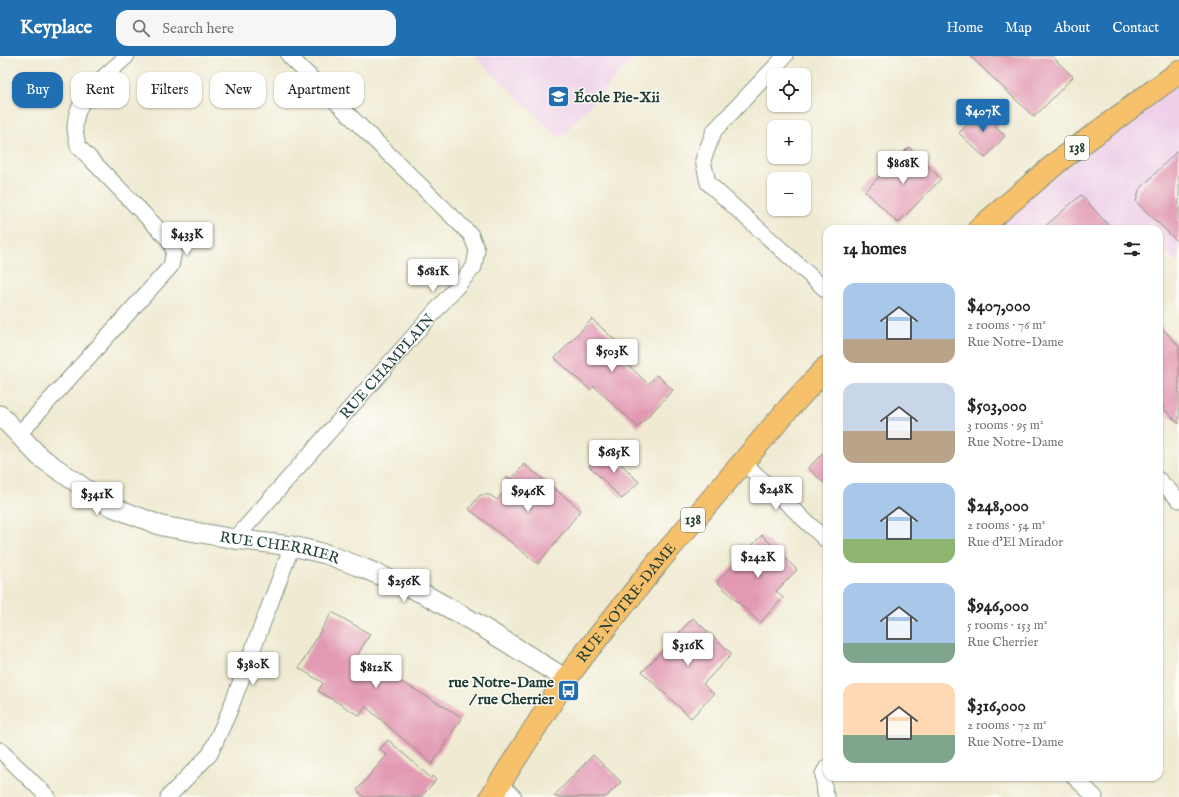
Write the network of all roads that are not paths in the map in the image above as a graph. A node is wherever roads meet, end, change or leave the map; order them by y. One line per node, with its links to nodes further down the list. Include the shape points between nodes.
1 (127, 56): 9 (street, via 90,91 79,108 75,127 78,146 169,240 174,252 172,266)
2 (289, 56): 14 (street, RUE CHAMPLAIN, via 471,236 477,250 474,267)
3 (785, 56): 6 (street, via 714,131 703,160 708,183)
4 (1179, 72): 5 (main road, 138, via 1060,160)
5 (984, 225)
6 (823, 287)
7 (823, 371): 10 (main road, RUE NOTRE-DAME / 138)
8 (0, 414): 9 (street, RUE CHERRIER)
9 (19, 434): 14 (street, RUE CHERRIER, via 40,457 110,506 162,526)
10 (744, 462): 13 (street); 16 (main road, RUE NOTRE-DAME / 138, via 658,562)
11 (1163, 484): 12 (street)
12 (1179, 500)
13 (823, 537)
14 (235, 538): 15 (street, RUE CHERRIER)
15 (292, 546): 16 (street, RUE CHERRIER, via 326,554 424,594); 22 (street, via 229,712 210,754)
16 (566, 679): 20 (main road, RUE NOTRE-DAME / 138)
17 (0, 750): 21 (street)
18 (824, 781): 23 (street)
19 (1078, 781): 24 (street)
20 (502, 792)
21 (48, 797)
22 (168, 797)
23 (827, 797)
24 (1095, 797)

